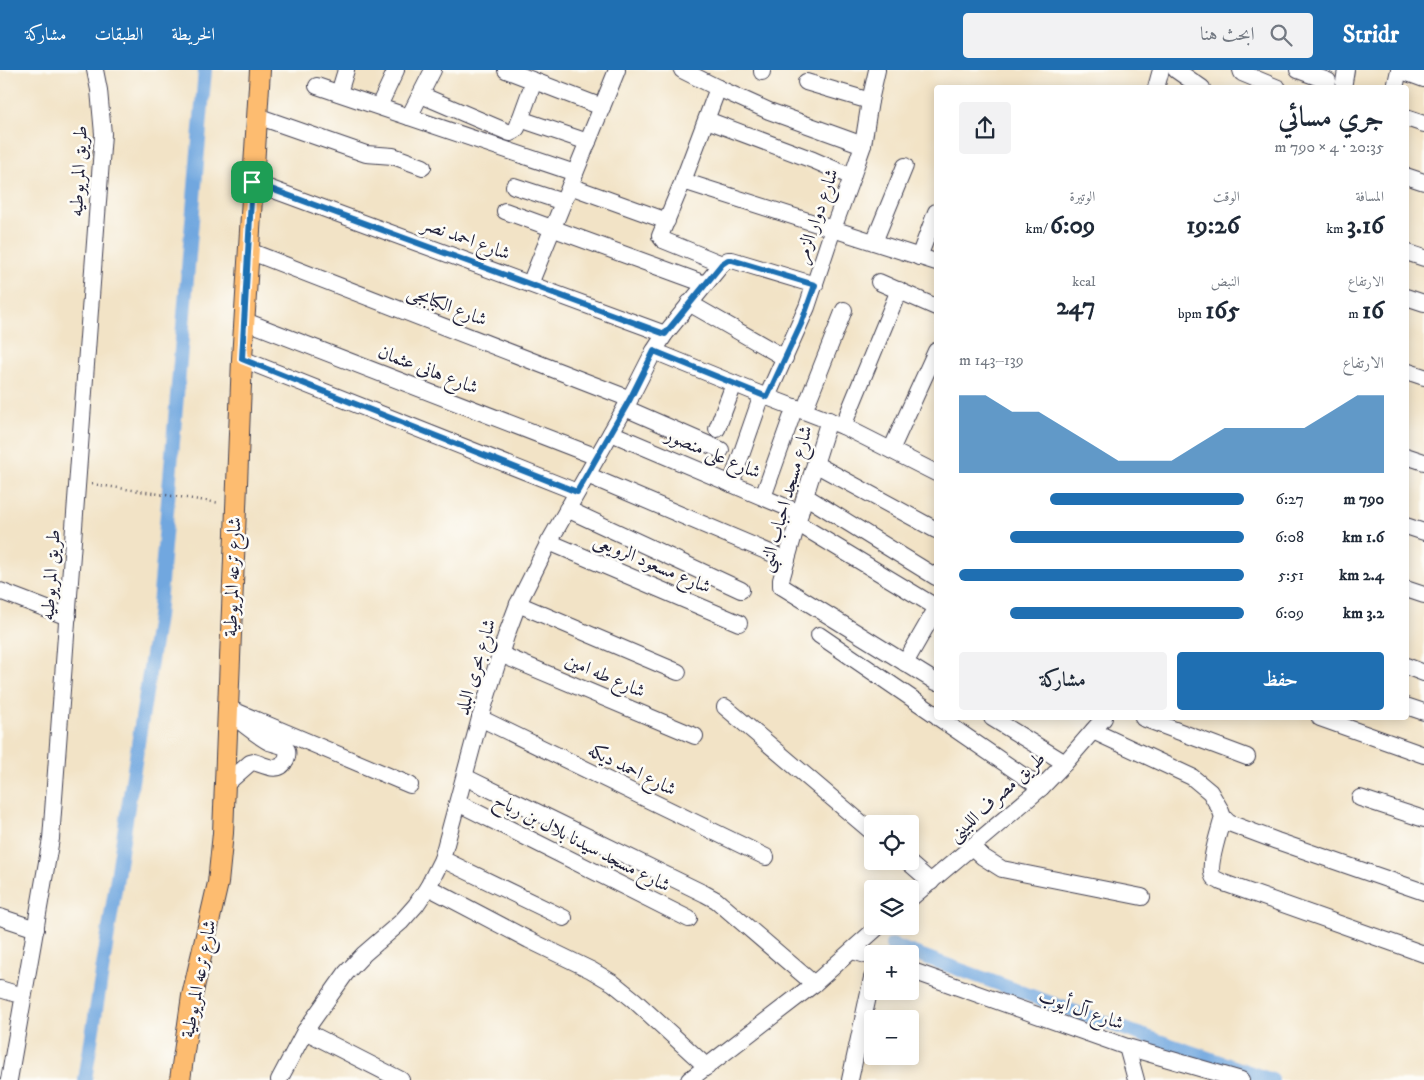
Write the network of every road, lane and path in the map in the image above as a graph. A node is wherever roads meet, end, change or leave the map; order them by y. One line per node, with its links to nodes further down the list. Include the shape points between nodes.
1 (95, 70): 95 (street, طريق المريوطيه, via 103,134)
2 (260, 70): 32 (main road, شارع ترعه المريوطية)
3 (346, 70): 27 (street)
4 (396, 70): 30 (street)
5 (433, 70): 28 (street)
6 (506, 70): 17 (street)
7 (617, 70): 31 (street)
8 (682, 70): 26 (street)
9 (877, 70): 29 (street, شارع دوار الزمر)
10 (1161, 70): 20 (street)
11 (1176, 70): 21 (street)
12 (1241, 70): 22 (street)
13 (1298, 70): 18 (street)
14 (1346, 70): 23 (street)
15 (1399, 70): 16 (street); 24 (street)
16 (1424, 79)
17 (534, 81): 31 (street); 34 (street)
18 (1328, 81)
19 (806, 82): 29 (street)
20 (1157, 85)
21 (1198, 85)
22 (1271, 85)
23 (1344, 85)
24 (1396, 85)
25 (317, 86): 27 (street)
26 (718, 88): 36 (street); 39 (street, via 769,111)
27 (339, 93): 30 (street)
28 (421, 95): 33 (street); 34 (street, via 508,132 516,130)
29 (870, 101): 39 (street, شارع دوار الزمر)
30 (379, 106): 33 (street)
31 (602, 107): 38 (street)
32 (257, 116): 41 (street, via 366,154 394,156); 46 (main road, شارع ترعه المريوطية)
33 (409, 117): 44 (street)
34 (520, 119): 38 (street)
35 (1409, 119): 37 (street)
36 (707, 120): 42 (street); 45 (street)
37 (1424, 124)
38 (588, 142): 44 (street)
39 (863, 145): 42 (street, شارع دوار الزمر)
40 (905, 166): 55 (street)
41 (423, 167)
42 (852, 177): 54 (street, شارع دوار الزمر)
43 (1409, 177): 47 (street)
44 (572, 180): 49 (street); 52 (street)
45 (684, 181): 52 (street); 54 (street)
46 (252, 182): 56 (main road, شارع ترعه المريوطية); 63 (street, شارع احمد نصر)
47 (1424, 182)
48 (514, 186): 49 (street)
49 (563, 202): 53 (street)
50 (505, 211): 53 (street)
51 (934, 217): 58 (street)
52 (667, 220): 61 (street, via 661,239)
53 (553, 228): 63 (street); 64 (street)
54 (833, 229): 55 (street); 65 (street, شارع دوار الزمر)
55 (874, 242): 58 (street)
56 (249, 251): 72 (main road, شارع ترعه المريوطية); 82 (street, شارع الكبابجى)
57 (1409, 253): 59 (street)
58 (919, 257): 60 (street)
59 (1424, 258)
60 (934, 261)
61 (722, 264): 64 (street, شارع بحرى البلد); 65 (street, via 732,260)
62 (879, 282): 66 (street)
63 (530, 284): 73 (street, شارع احمد نصر)
64 (705, 284): 68 (street, شارع بحرى البلد)
65 (815, 285): 76 (street, شارع دوار الزمر)
66 (899, 290): 70 (street); 84 (street, شارع مسجد احباب النبى)
67 (1409, 298): 69 (street)
68 (689, 303): 73 (street, شارع بحرى البلد); 76 (street)
69 (1424, 303)
70 (934, 306)
71 (844, 310): 83 (street)
72 (245, 321): 77 (main road, شارع ترعه المريوطية); 89 (street, شارع هانى عثمان)
73 (665, 334): 74 (street, شارع بحرى البلد)
74 (654, 351): 80 (street); 82 (street, شارع بحرى البلد)
75 (934, 355): 88 (street)
76 (785, 358): 81 (street, شارع دوار الزمر)
77 (242, 359): 97 (street); 127 (main road, شارع ترعه المريوطية)
78 (1409, 372): 79 (street)
79 (1424, 377)
80 (734, 384): 81 (street); 85 (street)
81 (765, 396): 83 (street); 96 (street, شارع دوار الزمر)
82 (628, 403): 86 (street, شارع بحرى البلد); 87 (street, شارع الكبابجى)
83 (799, 409): 84 (street); 99 (street)
84 (836, 423): 88 (street); 92 (street, شارع مسجد احباب النبى)
85 (717, 429)
86 (611, 433): 89 (street, شارع بحرى البلد); 96 (street, شارع على منصور)
87 (721, 450)
88 (891, 450): 93 (street)
89 (597, 457): 94 (street, شارع بحرى البلد)
90 (1409, 457): 91 (street)
91 (1424, 462)
92 (815, 464): 98 (street, شارع مسجد احباب النبى); 104 (street)
93 (934, 471)
94 (587, 475): 97 (street, شارع بحرى البلد); 107 (street)
95 (78, 482): 100 (path); 116 (street, طريق المريوطيه)
96 (731, 484): 99 (street, شارع على منصور)
97 (577, 492): 101 (street, شارع بحرى البلد)
98 (805, 496): 102 (street, شارع مسجد احباب النبى); 108 (street)
99 (763, 497): 102 (street, شارع على منصور)
100 (216, 502)
101 (568, 509): 106 (street, شارع بحرى البلد); 109 (street)
102 (798, 518): 107 (street, شارع مسجد احباب النبى); 114 (street, شارع على منصور)
103 (1409, 527): 105 (street)
104 (934, 529)
105 (1424, 532)
106 (549, 542): 113 (street, شارع بحرى البلد); 117 (street, شارع مسعود الرويعى)
107 (787, 560): 120 (street, شارع مسجد احباب النبى, via 781,586)
108 (934, 576)
109 (741, 590)
110 (1409, 590): 112 (street)
111 (0, 591): 116 (street)
112 (1424, 595)
113 (518, 604): 119 (street, شارع بحرى البلد); 122 (street)
114 (934, 607)
115 (934, 612): 120 (street)
116 (68, 617): 164 (street, طريق المريوطيه, via 51,839)
117 (739, 623)
118 (819, 635): 129 (street)
119 (500, 654): 130 (street, شارع بحرى البلد); 137 (street, شارع طه امين)
120 (905, 663): 124 (street, شارع مسجد احباب النبى)
121 (1409, 667): 123 (street)
122 (678, 672)
123 (1424, 673)
124 (934, 678)
125 (725, 707): 151 (street)
126 (1409, 707): 128 (street)
127 (228, 711): 138 (street); 144 (main road, شارع ترعه المريوطية); 145 (street)
128 (1424, 712)
129 (934, 714)
130 (480, 718): 143 (street, شارع بحرى البلد); 153 (street, شارع احمد ديكه)
131 (942, 720): 146 (street)
132 (995, 720): 141 (street)
133 (1102, 720): 136 (street, طريق مصرف اللبينى)
134 (1148, 720): 140 (street)
135 (1326, 720): 139 (street)
136 (1094, 731): 141 (street, طريق مصرف اللبينى); 149 (street, via 1192,777 1210,792)
137 (695, 736)
138 (268, 741): 142 (street); 142 (street, via 287,750 285,763 275,768)
139 (1424, 755)
140 (1247, 757)
141 (1065, 763): 146 (street, طريق مصرف اللبينى)
142 (258, 764): 144 (street, via 248,764)
143 (465, 777): 148 (street, شارع بحرى البلد); 170 (street, via 711,897)
144 (225, 784): 178 (main road, شارع ترعه المريوطية, via 218,883 192,996)
145 (410, 785)
146 (1041, 788): 152 (street, طريق مصرف اللبينى)
147 (1360, 798): 150 (street)
148 (458, 803): 154 (street, شارع بحرى البلد); 163 (street, شارع مسجد سيدنا بلال بن رباح)
149 (1223, 818): 159 (street, via 1277,841); 168 (street, via 1213,854 1211,872 1214,878)
150 (1424, 819)
151 (864, 825)
152 (972, 847): 156 (street, طريق مصرف اللبينى); 160 (street, via 1002,869)
153 (766, 857)
154 (442, 859): 157 (street, شارع بحرى البلد); 162 (street)
155 (917, 870): 156 (street)
156 (931, 882): 158 (street, طريق مصرف اللبينى)
157 (428, 888): 174 (street, شارع بحرى البلد, via 401,922 351,968); 176 (street, via 608,980)
158 (919, 892)
159 (1424, 892)
160 (1142, 897)
161 (0, 916): 164 (street)
162 (564, 918)
163 (689, 919)
164 (36, 929): 172 (street, طريق المريوطيه)
165 (870, 935): 166 (street)
166 (853, 951): 167 (street); 170 (street)
167 (864, 954)
168 (1424, 954)
169 (919, 973): 175 (street, شارع آل أيوب)
170 (814, 984): 176 (street)
171 (0, 989): 172 (street)
172 (23, 996): 177 (street, طريق المريوطيه)
173 (867, 1000): 182 (street)
174 (305, 1031): 179 (street, شارع بحرى البلد); 180 (street)
175 (1127, 1047): 183 (street); 184 (street, شارع آل أيوب)
176 (707, 1067): 181 (street)
177 (9, 1080)
178 (180, 1080)
179 (278, 1080)
180 (401, 1080)
181 (689, 1080)
182 (850, 1080)
183 (1136, 1080)
184 (1241, 1080)

